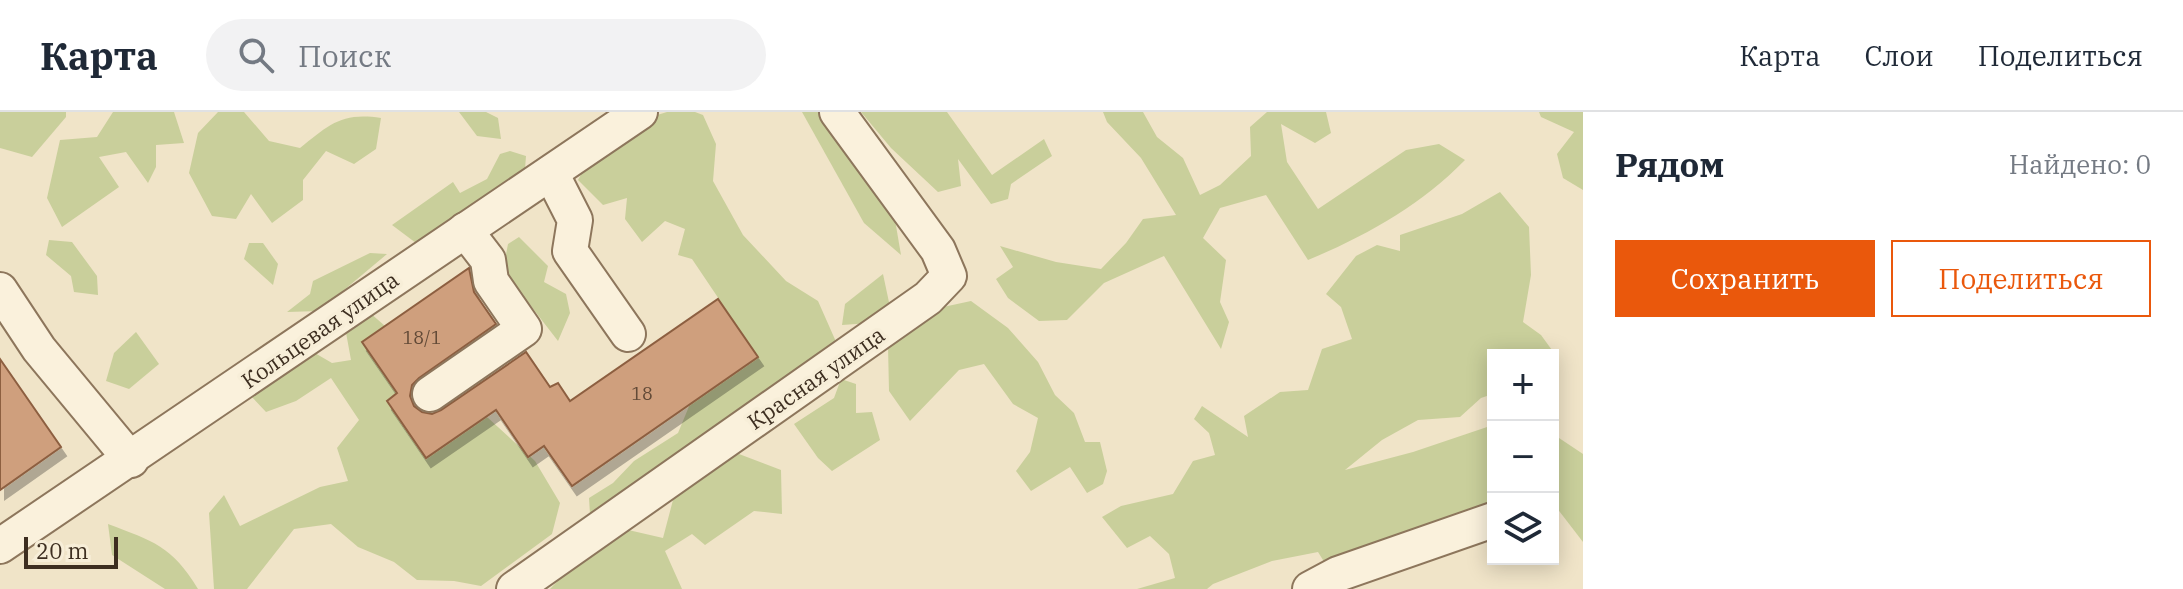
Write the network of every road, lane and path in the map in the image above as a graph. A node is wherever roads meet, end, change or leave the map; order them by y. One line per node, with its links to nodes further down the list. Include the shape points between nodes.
1 (640, 112): 3 (street, Кольцевая улица)
2 (837, 112): 11 (street, Красная улица, via 938,250 949,276 928,298)
3 (551, 173): 4 (street, Кольцевая улица); 6 (street, via 575,220 570,251)
4 (465, 230): 7 (street, via 488,260 491,281 524,329); 8 (street, Кольцевая улица)
5 (0, 290): 8 (street, via 39,349)
6 (628, 334)
7 (430, 394)
8 (131, 460): 10 (street, Кольцевая улица)
9 (1487, 522): 12 (street, via 1338,574)
10 (0, 546)
11 (514, 589)
12 (1310, 589)

